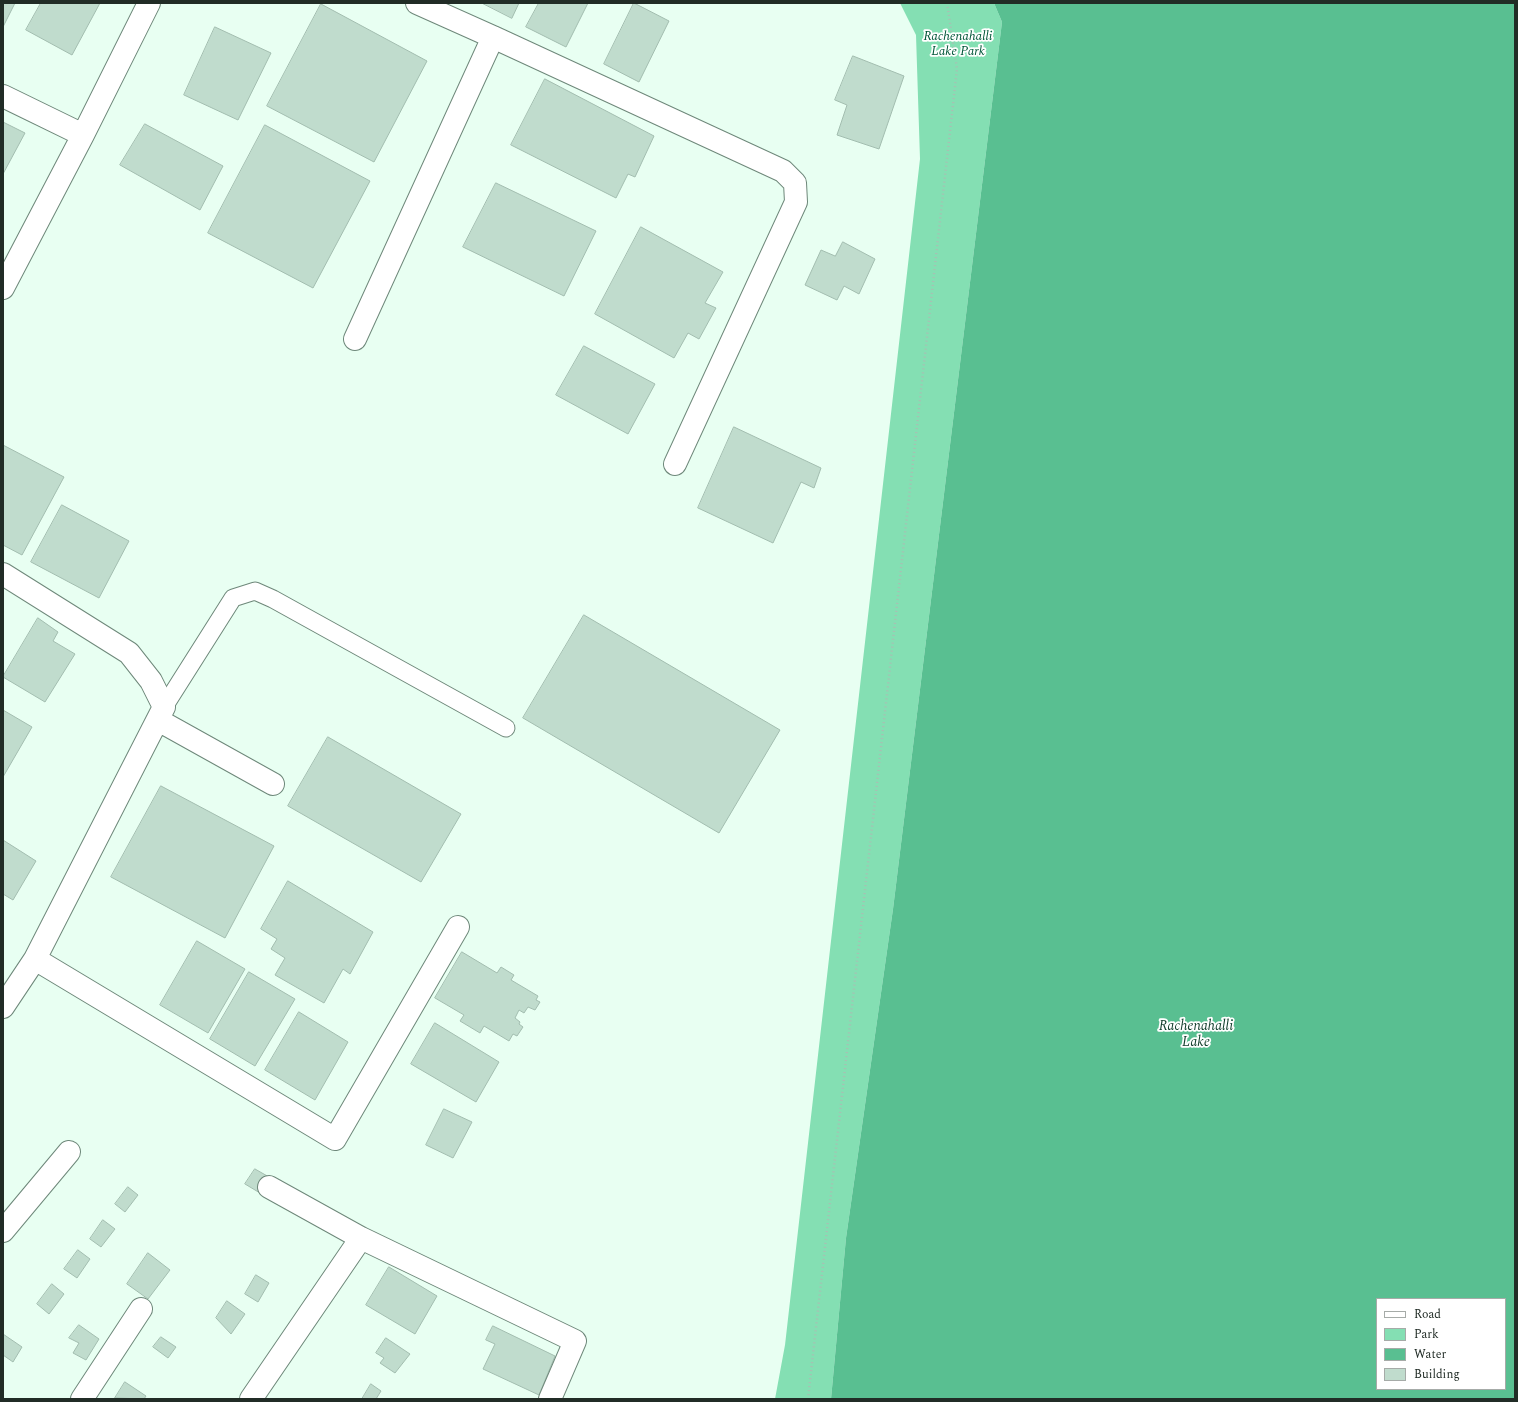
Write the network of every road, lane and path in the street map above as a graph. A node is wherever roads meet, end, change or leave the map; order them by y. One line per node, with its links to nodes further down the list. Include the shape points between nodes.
1 (149, 3): 6 (street)
2 (418, 3): 4 (street)
3 (947, 3): 25 (path, via 957,69)
4 (493, 37): 8 (street); 9 (street, via 783,171 795,183 796,202)
5 (3, 96): 6 (street)
6 (84, 135): 7 (street)
7 (3, 288)
8 (355, 339)
9 (675, 464)
10 (3, 574): 11 (street, via 129,653 151,681)
11 (161, 714): 12 (lane, via 233,598 255,591); 13 (street); 15 (street)
12 (506, 728)
13 (273, 784)
14 (458, 927): 15 (street, via 335,1139)
15 (35, 959): 16 (street)
16 (3, 1007)
17 (68, 1152): 19 (street)
18 (269, 1187): 20 (street)
19 (3, 1231)
20 (361, 1238): 23 (street); 24 (street, via 574,1341)
21 (141, 1309): 22 (street)
22 (82, 1399)
23 (251, 1399)
24 (550, 1399)
25 (808, 1399)

